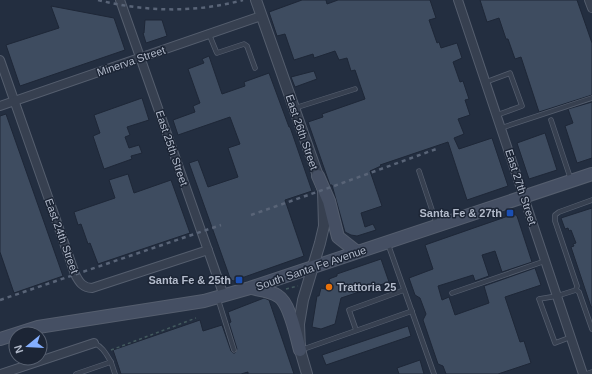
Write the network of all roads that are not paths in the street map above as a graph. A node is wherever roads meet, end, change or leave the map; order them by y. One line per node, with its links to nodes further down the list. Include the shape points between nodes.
1 (120, 0): 8 (street, East 25th Street)
2 (256, 0): 6 (street, East 26th Street)
3 (458, 0): 11 (street, East 27th Street)
4 (589, 0): 5 (street)
5 (592, 8)
6 (261, 16): 7 (street, Minerva Street); 16 (street, East 26th Street)
7 (209, 34): 8 (street, Minerva Street); 10 (lane, via 218,53 244,44)
8 (141, 58): 14 (street, Minerva Street); 28 (street, East 25th Street)
9 (0, 60): 14 (street, East 24th Street)
10 (254, 68)
11 (486, 82): 17 (street, East 27th Street); 17 (lane, via 510,73 522,106)
12 (355, 89): 16 (lane)
13 (592, 98): 19 (lane)
14 (14, 101): 15 (street, Minerva Street); 28 (street, East 24th Street, via 75,274 84,287 92,288)
15 (0, 106)
16 (294, 109): 22 (street, East 26th Street)
17 (497, 115): 19 (street, East 27th Street)
18 (551, 120): 23 (lane)
19 (501, 128): 24 (street, East 27th Street)
20 (419, 171): 26 (lane)
21 (592, 174): 23 (main road, South Santa Fe Avenue)
22 (318, 176): 29 (main road, via 329,201 338,237); 31 (street, East 26th Street, via 323,190 324,226)
23 (571, 181): 24 (main road, South Santa Fe Avenue)
24 (524, 196): 26 (main road, South Santa Fe Avenue); 30 (street, East 27th Street)
25 (592, 200): 34 (lane, via 555,215 577,286)
26 (437, 226): 27 (main road, South Santa Fe Avenue)
27 (387, 242): 29 (main road, South Santa Fe Avenue); 33 (lane)
28 (208, 250): 36 (street, East 25th Street)
29 (357, 252): 31 (main road, South Santa Fe Avenue)
30 (545, 261): 35 (lane); 37 (street, East 27th Street)
31 (313, 267): 32 (main road, South Santa Fe Avenue); 45 (street, via 301,308)
32 (250, 288): 36 (main road, South Santa Fe Avenue); 45 (main road, via 275,294 283,299)
33 (404, 290): 38 (lane); 40 (lane, via 349,310)
34 (576, 290): 37 (lane); 39 (lane, via 579,292)
35 (452, 293)
36 (221, 296): 42 (main road, South Santa Fe Avenue, via 46,326); 44 (lane)
37 (557, 296): 41 (street, East 27th Street); 41 (lane, via 539,299 554,343)
38 (412, 311): 40 (lane); 53 (lane)
39 (592, 329)
40 (356, 330): 45 (lane)
41 (571, 338): 54 (street, East 27th Street)
42 (0, 339)
43 (94, 343): 46 (lane, via 106,352); 47 (street)
44 (234, 350)
45 (300, 350): 52 (street)
46 (111, 362): 50 (lane); 51 (lane)
47 (19, 371): 49 (street)
48 (592, 372): 55 (lane)
49 (1, 374)
50 (76, 374)
51 (115, 374)
52 (306, 374)
53 (434, 374)
54 (583, 374)
55 (586, 374)

